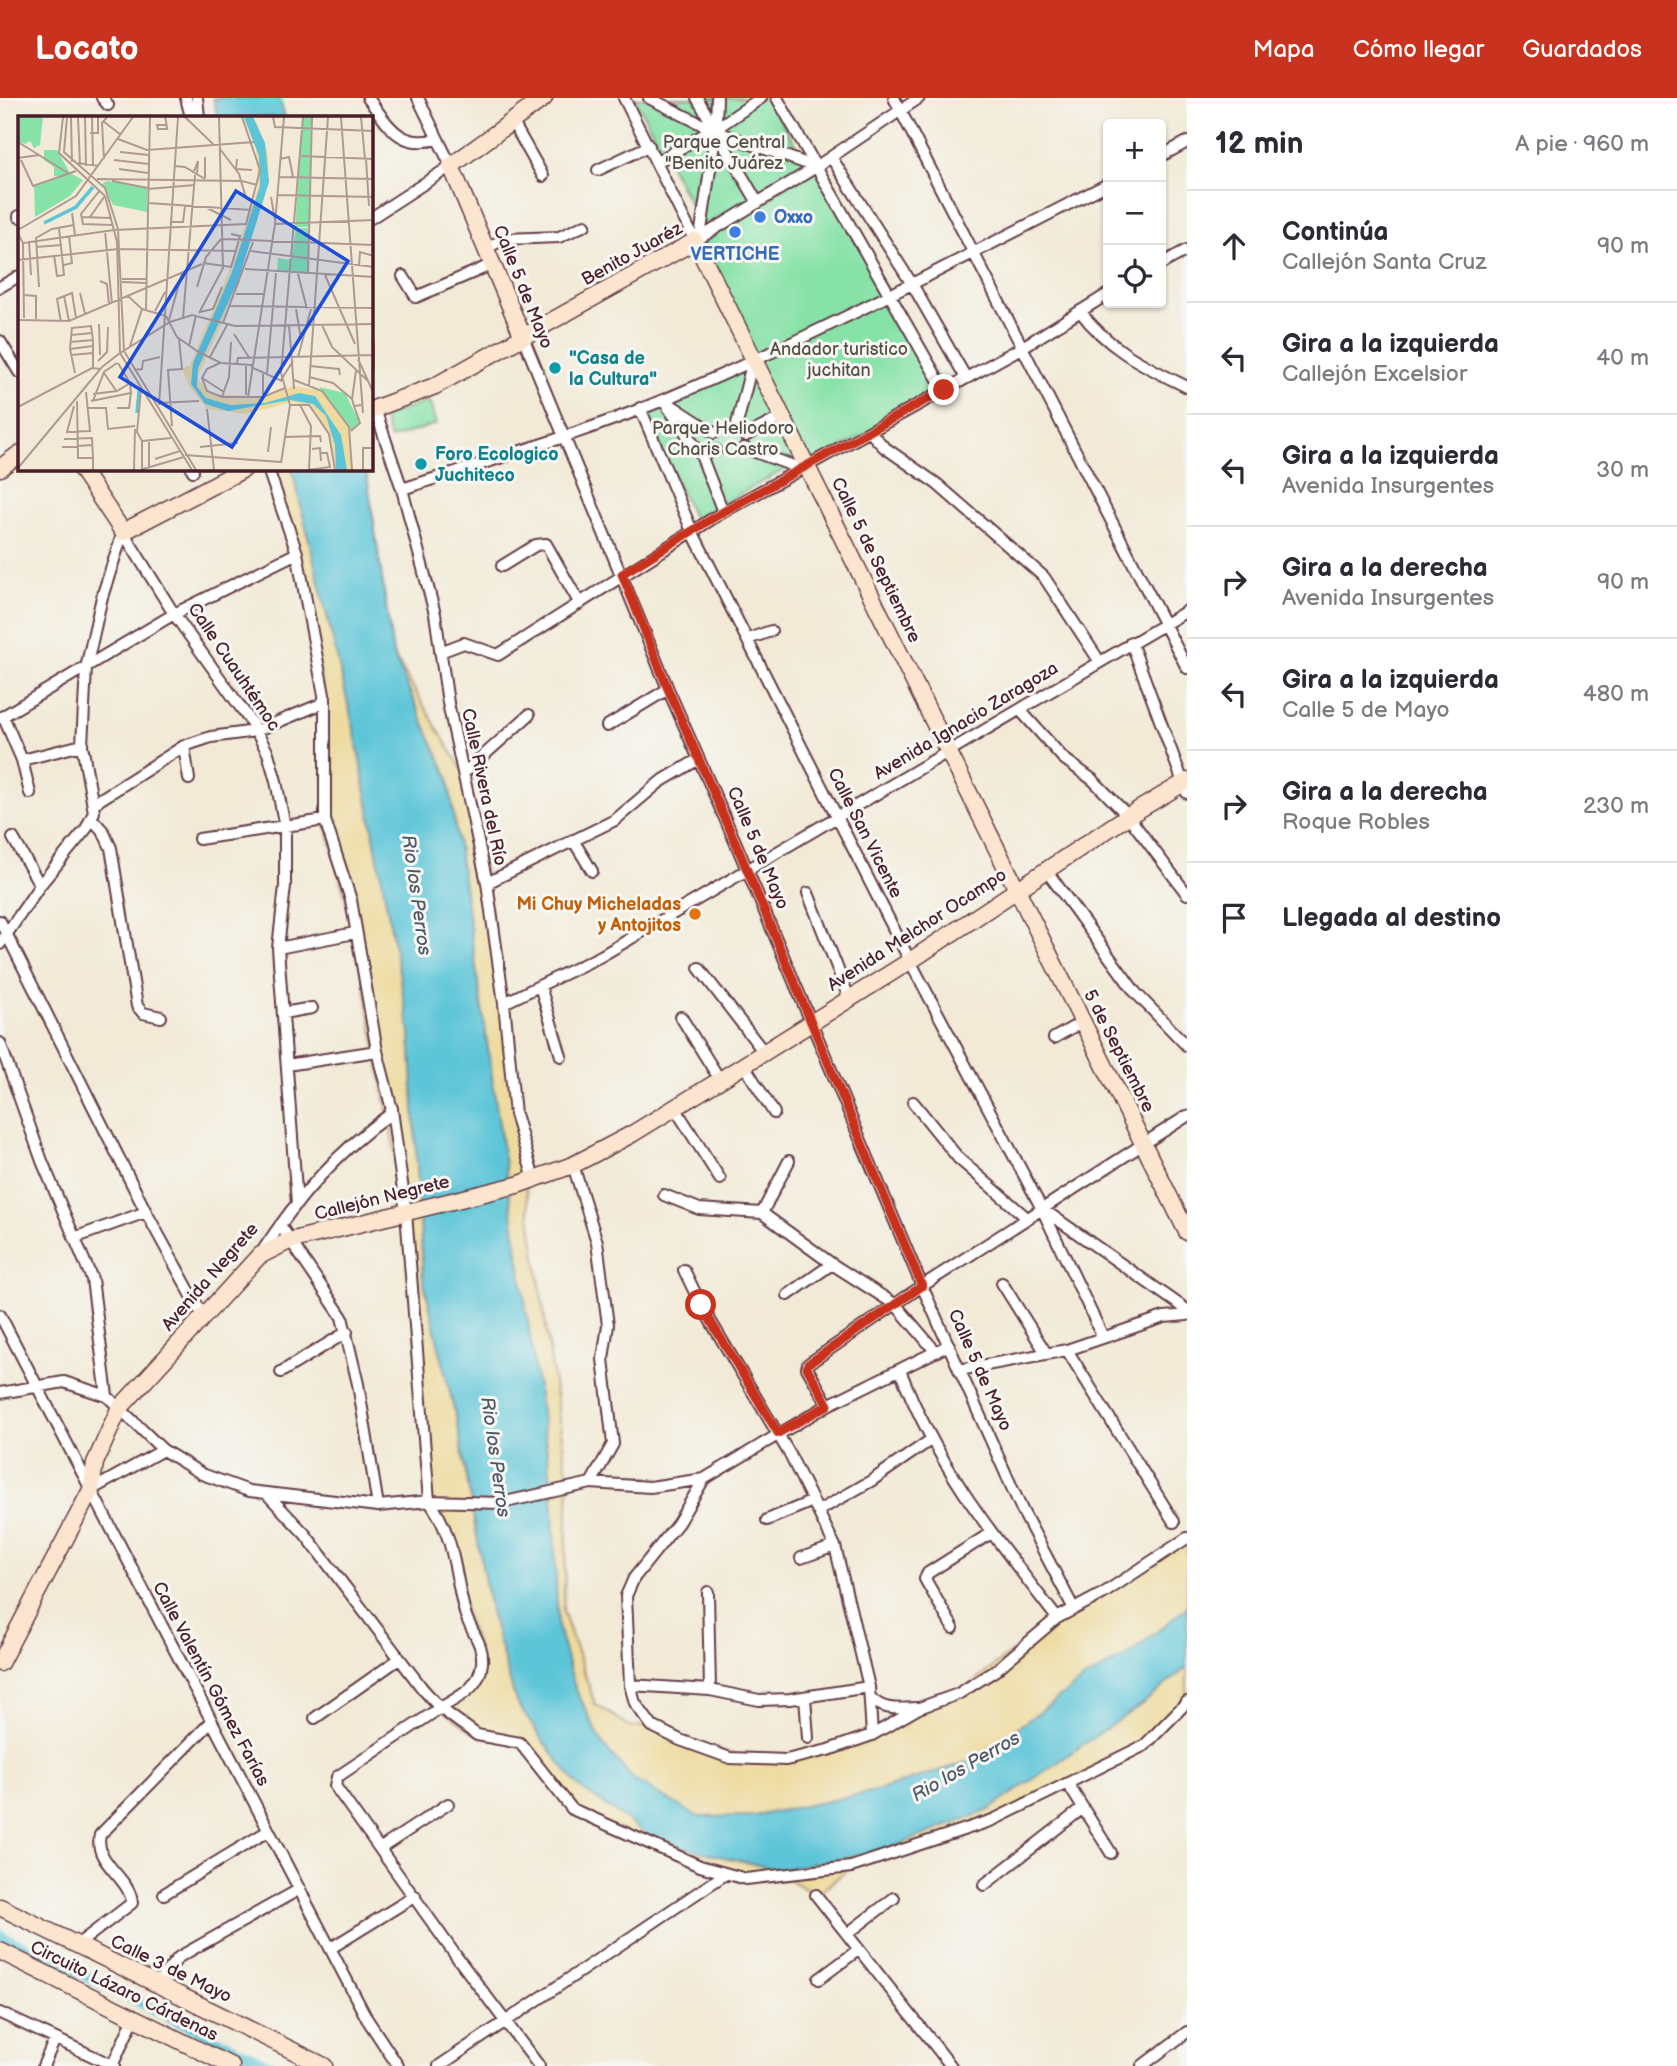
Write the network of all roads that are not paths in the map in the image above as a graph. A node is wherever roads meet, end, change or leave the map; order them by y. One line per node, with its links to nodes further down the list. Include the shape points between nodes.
1 (186, 98): 15 (street)
2 (197, 98): 16 (street)
3 (368, 98): 19 (street, via 398,136 421,144)
4 (418, 98): 19 (street, Calle 5 de Mayo)
5 (544, 98): 17 (street)
6 (624, 98): 21 (street, Calle 5 de Septiembre)
7 (649, 98): 18 (street)
8 (697, 98): 18 (street)
9 (717, 98): 18 (street)
10 (761, 98): 18 (street)
11 (777, 98): 26 (street)
12 (894, 98): 14 (street)
13 (919, 98): 14 (street, Benito Juaréz)
14 (900, 110): 23 (street, Benito Juaréz); 36 (street)
15 (191, 116)
16 (199, 116)
17 (512, 121): 25 (street); 28 (street)
18 (715, 129): 24 (street); 26 (street); 30 (street); 33 (street)
19 (438, 139): 25 (street, Calle 5 de Mayo)
20 (1187, 142): 22 (street)
21 (649, 146): 24 (street, Calle 5 de Septiembre); 27 (street)
22 (1166, 153)
23 (831, 157): 26 (street, Benito Juaréz); 41 (street)
24 (657, 162): 33 (street, Calle 5 de Septiembre)
25 (452, 166): 31 (street); 34 (street, Calle 5 de Mayo)
26 (816, 167): 30 (street, Benito Juaréz); 43 (street)
27 (598, 170)
28 (543, 176)
29 (1103, 187): 36 (street)
30 (758, 203): 33 (street, Benito Juaréz)
31 (373, 217)
32 (585, 225): 34 (street, via 559,237 505,239)
33 (698, 239): 46 (street, Benito Juaréz); 50 (street, Calle 5 de Septiembre)
34 (486, 248): 38 (street, Calle 5 de Mayo)
35 (1187, 250): 37 (street)
36 (975, 251): 41 (street); 48 (street)
37 (1166, 261)
38 (493, 264): 39 (street, via 416,298); 46 (street, Calle 5 de Mayo)
39 (403, 276)
40 (18, 277): 42 (street)
41 (912, 285): 43 (street); 51 (street)
42 (0, 287)
43 (891, 296): 50 (street); 53 (street)
44 (1103, 297): 45 (street)
45 (1080, 311): 48 (street); 52 (street, via 1107,342 1137,364)
46 (523, 337): 56 (street, Benito Juaréz, via 435,386); 62 (street, Calle 5 de Mayo)
47 (0, 341): 49 (street)
48 (1021, 348): 51 (street); 82 (street)
49 (10, 358)
50 (753, 360): 54 (street); 57 (street, Calle 5 de Septiembre); 58 (street)
51 (966, 378): 53 (street)
52 (1187, 387)
53 (944, 390): 59 (street)
54 (663, 400): 55 (street); 60 (street); 66 (street)
55 (640, 408): 62 (street); 74 (street, Calle San Vicente)
56 (373, 409): 72 (street, Calle Rivera del Río)
57 (782, 417): 61 (street); 67 (street, Calle 5 de Septiembre)
58 (737, 424)
59 (870, 432): 67 (street); 87 (street, via 1044,577)
60 (714, 433)
61 (745, 436)
62 (563, 437): 72 (street); 78 (street, Calle 5 de Mayo)
63 (744, 448): 67 (street)
64 (716, 450): 66 (street)
65 (18, 455): 68 (street)
66 (701, 455): 73 (street)
67 (806, 467): 73 (street); 99 (street, Calle 5 de Septiembre)
68 (0, 468)
69 (82, 471): 75 (street, Calle Cuauhtémoc)
70 (240, 471): 75 (street)
71 (269, 471): 76 (street)
72 (402, 489): 86 (street, Calle Rivera del Río, via 435,614)
73 (723, 512): 74 (street)
74 (692, 531): 78 (street); 84 (street, Calle San Vicente)
75 (123, 532): 81 (street, Calle Cuauhtémoc); 88 (street)
76 (297, 553): 81 (street); 91 (street)
77 (502, 566): 79 (street, via 536,545 546,544)
78 (622, 574): 79 (street); 90 (street, Calle 5 de Mayo)
79 (580, 604): 86 (street, via 498,655 464,643)
80 (1187, 611): 82 (street, Avenida Ignacio Zaragoza)
81 (174, 614): 88 (street); 96 (street, Calle Cuauhtémoc)
82 (1165, 624): 85 (street, Avenida Ignacio Zaragoza); 89 (street)
83 (771, 631): 84 (street)
84 (748, 639): 108 (street, Calle San Vicente)
85 (1131, 642): 87 (street, Avenida Ignacio Zaragoza); 104 (street)
86 (440, 652): 102 (street, Calle Rivera del Río)
87 (1100, 662): 92 (street, Avenida Ignacio Zaragoza)
88 (86, 668): 94 (street); 97 (street)
89 (1187, 668)
90 (668, 689): 95 (street); 100 (street, Calle 5 de Mayo)
91 (325, 700): 96 (street); 110 (street)
92 (1020, 710): 99 (street, Avenida Ignacio Zaragoza); 107 (street, via 1063,758 1093,780)
93 (529, 715): 102 (street)
94 (2, 717): 101 (street)
95 (607, 726)
96 (256, 731): 98 (street); 111 (street, Calle Cuauhtémoc, via 268,753)
97 (82, 745): 101 (street); 106 (street)
98 (184, 746): 103 (street); 106 (street)
99 (950, 751): 108 (street, Avenida Ignacio Zaragoza); 120 (street, Calle 5 de Septiembre)
100 (699, 759): 114 (street, via 660,782 615,820); 115 (street, Calle 5 de Mayo)
101 (22, 760): 105 (street)
102 (464, 772): 118 (street, Calle Rivera del Río)
103 (189, 779)
104 (1186, 786): 107 (street, Avenida Melchor Ocampo)
105 (30, 793)
106 (93, 804): 109 (street)
107 (1128, 816): 116 (street, Avenida Melchor Ocampo); 122 (street)
108 (837, 817): 115 (street, Avenida Ignacio Zaragoza); 127 (street, Calle San Vicente)
109 (92, 819): 119 (street); 134 (street, via 111,848 136,1006 143,1013)
110 (325, 820): 111 (street); 124 (street, via 351,900)
111 (285, 827): 113 (street); 126 (street, Calle Cuauhtémoc)
112 (13, 838): 119 (street)
113 (199, 839)
114 (573, 840): 117 (street); 118 (street)
115 (747, 869): 129 (street, Avenida Ignacio Zaragoza, via 601,956); 136 (street, Calle 5 de Mayo)
116 (1046, 870): 120 (street, Avenida Melchor Ocampo); 140 (street, via 1135,992)
117 (592, 871)
118 (487, 883): 131 (street, Calle Rivera del Río)
119 (40, 885): 125 (street)
120 (1017, 888): 127 (street, Avenida Melchor Ocampo); 137 (street, 5 de Septiembre)
121 (808, 893): 130 (street)
122 (1187, 894)
123 (0, 921): 125 (street)
124 (355, 933): 126 (street); 141 (street)
125 (3, 939): 161 (street)
126 (278, 948): 133 (street, Calle Cuauhtémoc)
127 (910, 961): 130 (street, Avenida Melchor Ocampo); 160 (street, Calle San Vicente)
128 (699, 968): 142 (street)
129 (540, 986): 131 (street, Avenida Ignacio Zaragoza); 143 (street)
130 (849, 998): 136 (street, Avenida Melchor Ocampo)
131 (505, 1003): 155 (street, Calle Rivera del Río, via 515,1114)
132 (312, 1008): 133 (street)
133 (283, 1013): 144 (street, Calle Cuauhtémoc)
134 (161, 1017)
135 (681, 1017): 146 (street)
136 (809, 1021): 142 (street, Avenida Melchor Ocampo); 173 (street, Calle 5 de Mayo)
137 (1082, 1022): 138 (street); 152 (street, 5 de Septiembre)
138 (1054, 1038)
139 (0, 1043): 167 (street)
140 (1187, 1046)
141 (377, 1051): 144 (street); 149 (street)
142 (764, 1051): 145 (street, Avenida Melchor Ocampo)
143 (561, 1056)
144 (287, 1065): 159 (street, Calle Cuauhtémoc)
145 (744, 1065): 146 (street, Avenida Melchor Ocampo); 150 (street)
146 (720, 1080): 148 (street, Avenida Melchor Ocampo)
147 (913, 1102): 164 (street, via 959,1159)
148 (675, 1108): 154 (street, Avenida Melchor Ocampo); 156 (street)
149 (392, 1110): 159 (street, Avenida Negrete, via 342,1152); 162 (street)
150 (775, 1113)
151 (1187, 1116): 152 (street)
152 (1144, 1143): 160 (street); 166 (street, 5 de Septiembre)
153 (789, 1161): 163 (street)
154 (573, 1165): 155 (street, Avenida Melchor Ocampo); 197 (street, via 597,1242 608,1325 603,1359 613,1444)
155 (534, 1179): 157 (street, Avenida Melchor Ocampo)
156 (720, 1179)
157 (517, 1185): 162 (street, Callejón Negrete)
158 (664, 1195): 163 (street, via 699,1209)
159 (298, 1204): 165 (street, Avenida Negrete)
160 (1042, 1209): 164 (street); 176 (street); 180 (street, Calle San Vicente)
161 (146, 1212): 167 (street); 178 (street)
162 (406, 1213): 168 (street, Callejón Negrete); 200 (street)
163 (762, 1213): 170 (street)
164 (1027, 1218): 173 (street)
165 (280, 1225): 168 (street); 169 (street, Avenida Negrete)
166 (1187, 1231)
167 (74, 1238): 190 (street, via 96,1294)
168 (289, 1241): 169 (street, Callejón Negrete); 179 (street, via 336,1305)
169 (259, 1256): 178 (street, Avenida Negrete)
170 (832, 1264): 174 (street); 175 (street)
171 (684, 1270): 193 (street)
172 (1002, 1283): 184 (street)
173 (922, 1286): 175 (street); 181 (street, Calle 5 de Mayo)
174 (788, 1295)
175 (897, 1305): 183 (street); 191 (street, via 808,1364)
176 (1187, 1312): 180 (street)
177 (0, 1315): 188 (street, Calle Valentín Gómez Farías)
178 (203, 1316): 192 (street, Avenida Negrete)
179 (347, 1332): 187 (street); 201 (street)
180 (1104, 1337): 182 (street)
181 (949, 1345): 183 (street); 186 (street, Calle 5 de Mayo)
182 (1067, 1350): 184 (street); 204 (street)
183 (936, 1352): 185 (street)
184 (1046, 1353): 186 (street)
185 (900, 1370): 191 (street); 194 (street)
186 (958, 1370): 210 (street, Calle 5 de Mayo, via 1022,1510)
187 (281, 1372)
188 (36, 1385): 189 (street); 190 (street, via 64,1382); 198 (street, Calle Valentín Gómez Farías)
189 (0, 1394)
190 (107, 1396): 192 (street)
191 (828, 1405): 193 (street)
192 (119, 1409): 195 (street); 198 (street, Avenida Negrete, via 96,1463)
193 (778, 1433): 196 (street); 202 (street)
194 (932, 1439): 202 (street, via 871,1481); 205 (street, via 966,1500)
195 (163, 1450): 198 (street); 199 (street, via 221,1482)
196 (704, 1479): 197 (street, via 650,1487); 215 (street, via 626,1596)
197 (592, 1483): 200 (street, via 501,1503)
198 (91, 1490): 214 (street, Avenida Negrete); 223 (street, Calle Valentín Gómez Farías)
199 (267, 1494): 201 (street); 213 (street, via 305,1534)
200 (429, 1501): 201 (street); 220 (street, via 450,1540 466,1615 481,1645 482,1665 470,1691)
201 (378, 1506)
202 (816, 1506): 203 (street); 207 (street)
203 (766, 1520)
204 (1174, 1522)
205 (991, 1533): 211 (street); 212 (street, via 925,1578)
206 (1187, 1538): 210 (street)
207 (835, 1546): 208 (street); 217 (street)
208 (800, 1558)
209 (708, 1592): 216 (street)
210 (1074, 1608): 211 (street)
211 (1057, 1618): 221 (street, via 996,1670 958,1694)
212 (953, 1628)
213 (399, 1659): 220 (street); 222 (street)
214 (0, 1663)
215 (630, 1685): 216 (street); 224 (street, via 635,1703 652,1726 730,1758 786,1760)
216 (710, 1690): 218 (street, via 759,1700)
217 (870, 1692): 218 (street); 221 (street, via 876,1703 893,1710); 224 (street)
218 (805, 1697): 225 (street)
219 (1187, 1702): 226 (street, via 1145,1745)
220 (440, 1708): 230 (street, via 337,1777 335,1786); 232 (street, via 477,1735 520,1744 572,1809)
221 (919, 1708): 224 (street)
222 (315, 1718)
223 (211, 1722): 229 (street, Calle Valentín Gómez Farías); 241 (street, via 100,1835 100,1852 132,1903)
224 (872, 1735)
225 (808, 1738)
226 (1068, 1784): 228 (street); 232 (street, via 993,1820 851,1867 746,1879)
227 (448, 1804): 230 (street)
228 (1083, 1808): 231 (street); 233 (street)
229 (268, 1832): 234 (street, Calle Valentín Gómez Farías); 235 (street)
230 (381, 1848): 237 (street)
231 (1111, 1853)
232 (724, 1875): 249 (street)
233 (984, 1885)
234 (300, 1889): 242 (street, Calle Valentín Gómez Farías); 246 (street, via 179,1957)
235 (164, 1894)
236 (816, 1895): 240 (street)
237 (415, 1896): 242 (street); 249 (street)
238 (894, 1898): 240 (street)
239 (0, 1907): 241 (street, Calle 3 de Mayo)
240 (847, 1934): 243 (street)
241 (77, 1945): 246 (street, Calle 3 de Mayo)
242 (331, 1948): 257 (street, Calle Valentín Gómez Farías, via 367,2019)
243 (858, 1950): 245 (street); 260 (street)
244 (0, 1951): 248 (street, Circuito Lázaro Cárdenas)
245 (819, 1979)
246 (156, 1984): 256 (street, Calle 3 de Mayo)
247 (1, 2017): 251 (street)
248 (134, 2018): 252 (street, Circuito Lázaro Cárdenas); 255 (street)
249 (506, 2022): 258 (street); 259 (street)
250 (1187, 2032): 261 (street)
251 (55, 2039): 254 (street); 255 (street)
252 (209, 2061): 253 (street, Circuito Lázaro Cárdenas)
253 (228, 2065)
254 (43, 2066)
255 (113, 2066)
256 (324, 2066)
257 (398, 2066)
258 (439, 2066)
259 (539, 2066)
260 (951, 2066)
261 (1142, 2066)

